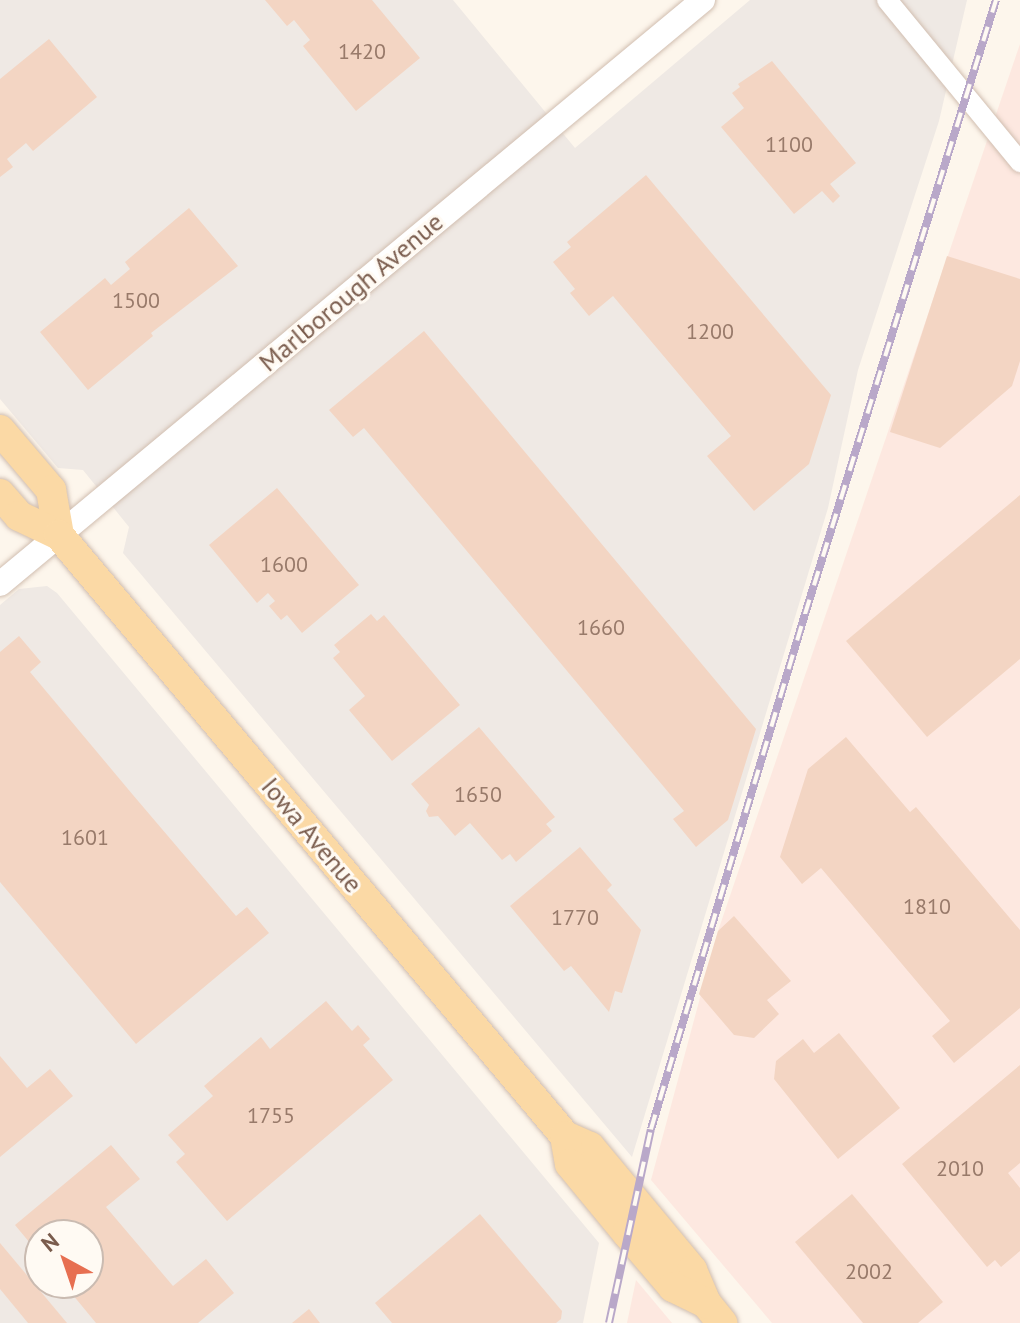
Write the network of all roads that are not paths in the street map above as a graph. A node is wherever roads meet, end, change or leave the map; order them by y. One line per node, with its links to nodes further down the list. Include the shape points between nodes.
1 (703, 0): 6 (street, Marlborough Avenue)
2 (887, 0): 3 (street)
3 (1020, 162)
4 (0, 430): 6 (main road, via 51,490)
5 (0, 494): 6 (main road, Iowa Avenue, via 19,516)
6 (59, 535): 7 (street, Marlborough Avenue); 8 (main road, Iowa Avenue, via 565,1136 590,1147 692,1270)
7 (0, 584)
8 (714, 1313)

